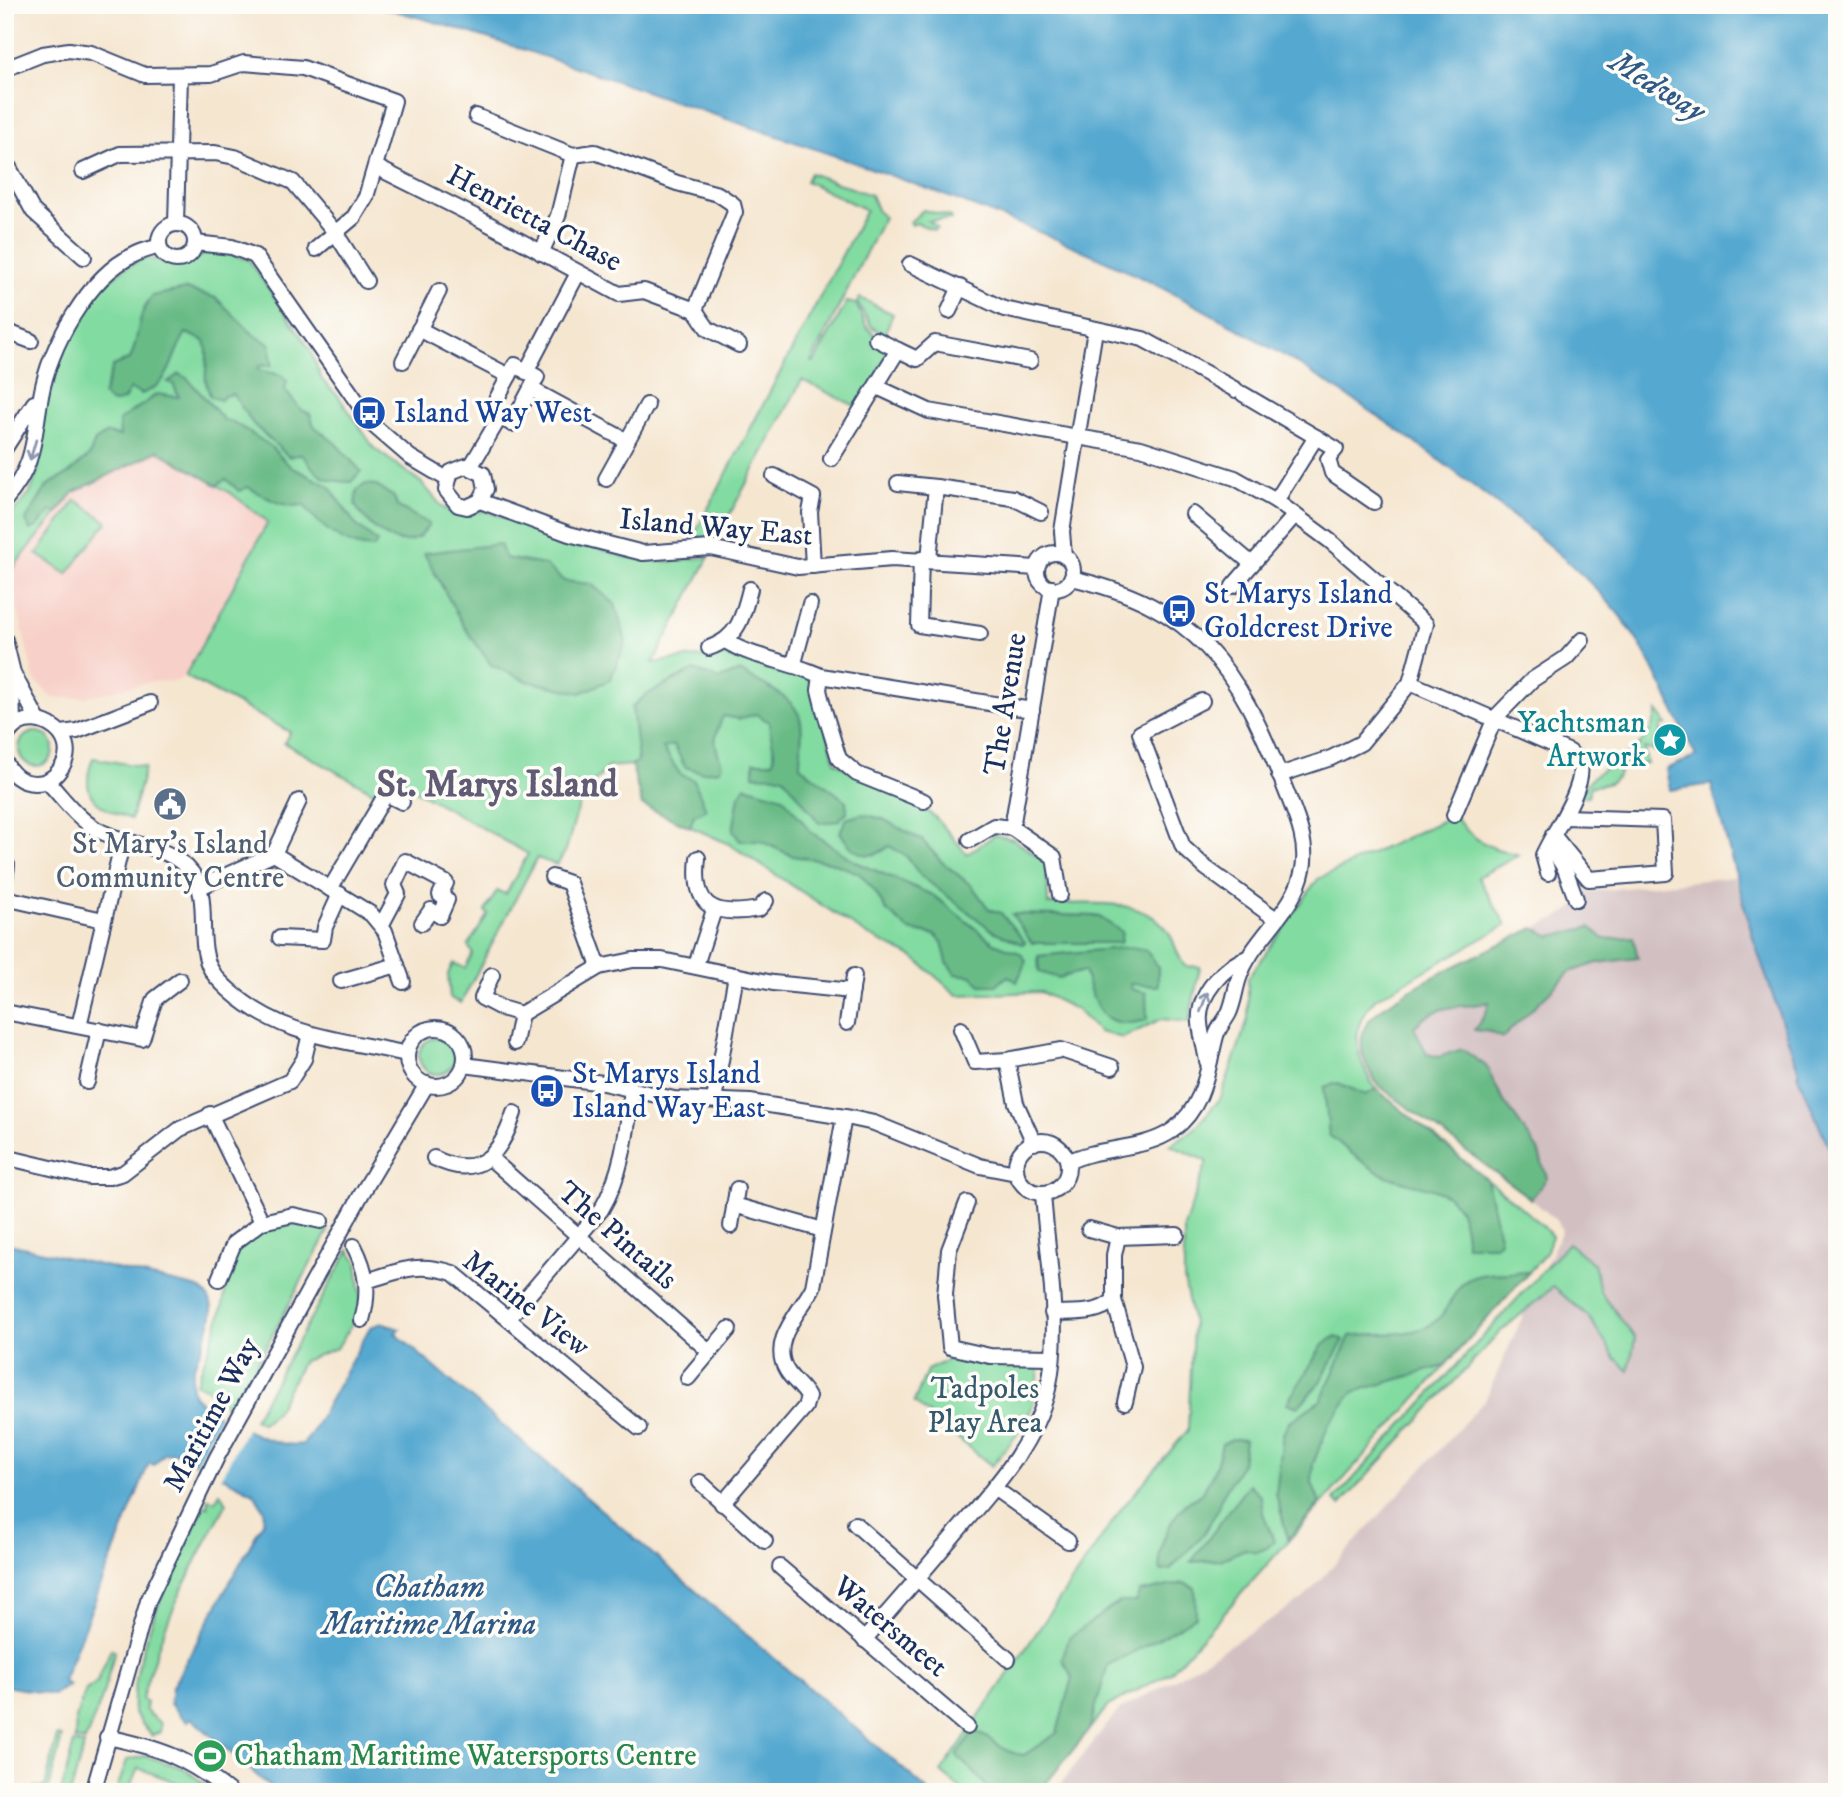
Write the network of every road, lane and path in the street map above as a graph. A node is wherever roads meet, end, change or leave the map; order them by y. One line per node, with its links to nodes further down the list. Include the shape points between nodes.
1 (5, 69): 2 (street, via 43,54 69,50 91,53 145,75)
2 (180, 75): 4 (street); 7 (street, via 211,74 244,63 303,68 394,101)
3 (476, 116): 5 (street)
4 (179, 153): 8 (street, via 120,154); 9 (street); 10 (street, via 236,157 293,182)
5 (573, 155): 14 (street, via 558,216); 21 (street, via 595,152 718,194 733,204 735,212)
6 (5, 160): 15 (street, via 33,211)
7 (376, 167): 10 (street, via 354,217); 14 (street, Henrietta Chase)
8 (83, 171)
9 (176, 224): 11 (street, via 188,227); 12 (street, via 163,230)
10 (335, 232): 13 (street); 18 (street)
11 (195, 243): 12 (street, via 189,254 177,260); 46 (street, via 232,247 255,256 374,426 410,457)
12 (159, 246): 36 (street, via 132,255 83,300 56,350)
13 (316, 249)
14 (541, 253): 17 (street, Henrietta Chase)
15 (84, 257)
16 (910, 264): 19 (street)
17 (578, 273): 21 (street, Henrietta Chase, via 619,294 643,291); 32 (street)
18 (366, 281)
19 (960, 287): 22 (street); 24 (street, via 1004,309)
20 (439, 291): 23 (street)
21 (695, 310): 28 (street, Henrietta Chase, via 708,329)
22 (949, 311)
23 (419, 329): 30 (street); 33 (street)
24 (1095, 330): 39 (street); 40 (street, via 1143,339)
25 (5, 331): 27 (street)
26 (876, 339): 29 (street)
27 (31, 341)
28 (739, 345)
29 (898, 350): 31 (street, via 917,359 936,343); 34 (street)
30 (403, 360)
31 (1030, 361)
32 (526, 372): 33 (street, via 514,365); 35 (street, via 537,377)
33 (509, 376): 38 (street, via 490,411)
34 (877, 387): 39 (street, via 929,411); 43 (street)
35 (531, 389): 38 (street, via 512,424); 41 (street)
36 (41, 394): 42 (street); 50 (street, one-way to 50, via 33,452 20,484)
37 (647, 405): 41 (street)
38 (500, 417): 44 (street)
39 (1077, 437): 52 (street, via 1194,463 1235,478); 57 (street)
40 (1316, 437): 52 (street); 53 (street, via 1336,449 1328,459 1332,473)
41 (627, 442): 47 (street)
42 (5, 448)
43 (831, 459)
44 (471, 466): 46 (street, via 455,469); 51 (street, via 486,482)
45 (774, 476): 60 (street, via 813,497)
46 (447, 478): 51 (street, Island Way East, via 446,490 454,503 467,507)
47 (606, 478)
48 (898, 483): 49 (street)
49 (936, 487): 54 (street, via 1013,498); 58 (street)
50 (5, 500)
51 (480, 501): 60 (street, Island Way East, via 620,549 666,554 711,548 774,564)
52 (1276, 501): 56 (street)
53 (1374, 502)
54 (1041, 512)
55 (1192, 514): 59 (street)
56 (1295, 515): 59 (street); 75 (street, via 1426,624)
57 (1057, 555): 61 (street, via 1042,558); 62 (street, via 1072,568)
58 (925, 559): 60 (street, Island Way East); 61 (street, Island Way East); 67 (street, via 919,625)
59 (1252, 564): 63 (street)
60 (813, 566)
61 (1037, 568): 64 (street, via 1039,579)
62 (1071, 578): 64 (street, via 1063,587); 84 (street, via 1154,605 1205,645 1246,698)
63 (1233, 586)
64 (1052, 588): 78 (street, The Avenue)
65 (750, 589): 70 (street, via 743,615)
66 (810, 604): 72 (street)
67 (980, 634)
68 (5, 640): 73 (street)
69 (1582, 640): 79 (street, via 1566,659 1532,680)
70 (727, 642): 71 (street); 72 (street, via 766,658)
71 (709, 648)
72 (794, 663): 74 (street)
73 (13, 673): 80 (street); 82 (street)
74 (821, 676): 78 (street); 87 (street, via 821,700 839,759 866,779)
75 (1410, 683): 79 (street); 84 (street, via 1362,743)
76 (1202, 701): 108 (street, via 1139,733 1184,848)
77 (150, 703): 81 (street)
78 (1032, 710): 91 (street, The Avenue)
79 (1495, 718): 89 (street); 90 (street, via 1570,752 1580,765)
80 (38, 719): 81 (street); 82 (street)
81 (61, 733): 85 (street, via 66,760)
82 (9, 734)
83 (5, 764): 85 (street, via 19,779)
84 (1279, 775): 108 (street, via 1301,832 1304,857 1299,884)
85 (47, 781): 93 (street, via 75,813 98,830)
86 (299, 801): 95 (street)
87 (924, 801)
88 (402, 802): 102 (street, via 386,794)
89 (1454, 815)
90 (1563, 817): 92 (street); 92 (street, via 1663,820 1666,873 1589,879)
91 (1012, 828): 94 (street, via 994,826); 103 (street, via 1054,857)
92 (1551, 839): 98 (street, via 1543,855); 105 (street)
93 (123, 840): 101 (street, via 168,853 192,873); 109 (street)
94 (970, 840)
95 (274, 854): 101 (street); 102 (street)
96 (698, 858): 107 (street, via 698,890)
97 (7, 865): 100 (street)
98 (1548, 873)
99 (552, 877): 116 (street, via 569,883)
100 (5, 881)
101 (200, 887): 130 (street, via 205,956 215,977 272,1022)
102 (335, 892): 111 (street); 112 (street, via 323,940)
103 (1060, 895)
104 (5, 898): 109 (street)
105 (1576, 900)
106 (766, 901): 107 (street, via 759,909)
107 (714, 910): 115 (street)
108 (1276, 919): 113 (street)
109 (103, 920): 127 (street)
110 (422, 922): 111 (street, via 431,910 440,916 447,900 440,895 449,877 405,861 394,885 398,894)
111 (382, 924): 114 (street)
112 (280, 938)
113 (1249, 957): 135 (street, via 1216,1034); 135 (street, one-way to 113, via 1200,1027 1203,1004 1216,979)
114 (397, 965): 121 (street); 122 (street)
115 (696, 965): 116 (street, via 633,960); 118 (street)
116 (599, 967): 125 (street)
117 (492, 975): 125 (street, via 482,998)
118 (736, 975): 123 (street); 140 (street)
119 (854, 976): 123 (street)
120 (180, 980): 129 (street, via 155,999 142,1039)
121 (341, 981)
122 (403, 982)
123 (852, 991): 126 (street)
124 (5, 1012): 127 (street)
125 (521, 1014): 131 (street)
126 (847, 1023)
127 (79, 1026): 129 (street)
128 (961, 1029): 133 (street, via 975,1062)
129 (99, 1030): 137 (street)
130 (310, 1034): 132 (street); 142 (street, via 300,1068 289,1080)
131 (515, 1043)
132 (407, 1054): 134 (street, via 415,1037 441,1028 458,1038); 138 (street, via 412,1073)
133 (1007, 1060): 136 (street, via 1061,1049); 144 (street, via 1016,1103)
134 (464, 1065): 138 (street, via 453,1080); 139 (street)
135 (1209, 1065): 148 (street, via 1199,1100 1173,1130)
136 (1112, 1067)
137 (87, 1082)
138 (427, 1084): 186 (street, Maritime Way, via 361,1195 184,1526 148,1601)
139 (632, 1089): 140 (street, via 674,1099); 160 (street, via 618,1175 601,1210)
140 (713, 1100): 143 (street)
141 (514, 1113): 147 (street, via 506,1140)
142 (210, 1114): 145 (street, via 170,1135 131,1168 109,1177 89,1177); 155 (street)
143 (844, 1117): 149 (street, via 881,1126 981,1166); 158 (street)
144 (1034, 1143): 148 (street, via 1054,1144); 149 (street, via 1020,1153)
145 (5, 1157)
146 (434, 1158): 147 (street, via 464,1166)
147 (490, 1158): 160 (street, The Pintails)
148 (1068, 1162): 151 (street, via 1060,1186)
149 (1016, 1173): 151 (street, via 1024,1186)
150 (737, 1189): 153 (street)
151 (1043, 1193): 166 (street)
152 (967, 1203): 171 (street, via 949,1250 944,1295 950,1347 990,1356)
153 (734, 1205): 156 (street); 158 (street)
154 (321, 1221): 155 (street, via 293,1215)
155 (261, 1222): 163 (street, via 234,1243)
156 (731, 1226)
157 (1089, 1229): 161 (street)
158 (823, 1230): 177 (street, via 813,1287 789,1323 782,1347 787,1371 808,1396 805,1407)
159 (1177, 1235): 161 (street)
160 (578, 1237): 167 (street); 170 (street, The Pintails)
161 (1118, 1237): 165 (street)
162 (354, 1246): 164 (street)
163 (219, 1279)
164 (367, 1281): 167 (street, Marine View, via 431,1266 453,1273); 168 (street)
165 (1114, 1300): 166 (street, via 1095,1311); 173 (street, via 1133,1367)
166 (1052, 1313): 171 (street)
167 (508, 1319): 174 (street, Marine View)
168 (362, 1320)
169 (729, 1328): 170 (street)
170 (710, 1352): 172 (street)
171 (1052, 1357): 176 (street, via 1039,1418)
172 (688, 1378)
173 (1125, 1402)
174 (639, 1428)
175 (699, 1482): 177 (street)
176 (995, 1488): 180 (street); 182 (street)
177 (722, 1504): 179 (street)
178 (855, 1524): 182 (street)
179 (765, 1541)
180 (1068, 1541)
181 (780, 1567): 183 (street, Watersmeet)
182 (917, 1579): 183 (street); 184 (street)
183 (864, 1640): 185 (street, Watersmeet)
184 (1008, 1658)
185 (967, 1727)
186 (107, 1737): 187 (street, Maritime Way); 188 (street, via 183,1758)
187 (93, 1792)
188 (230, 1792)

